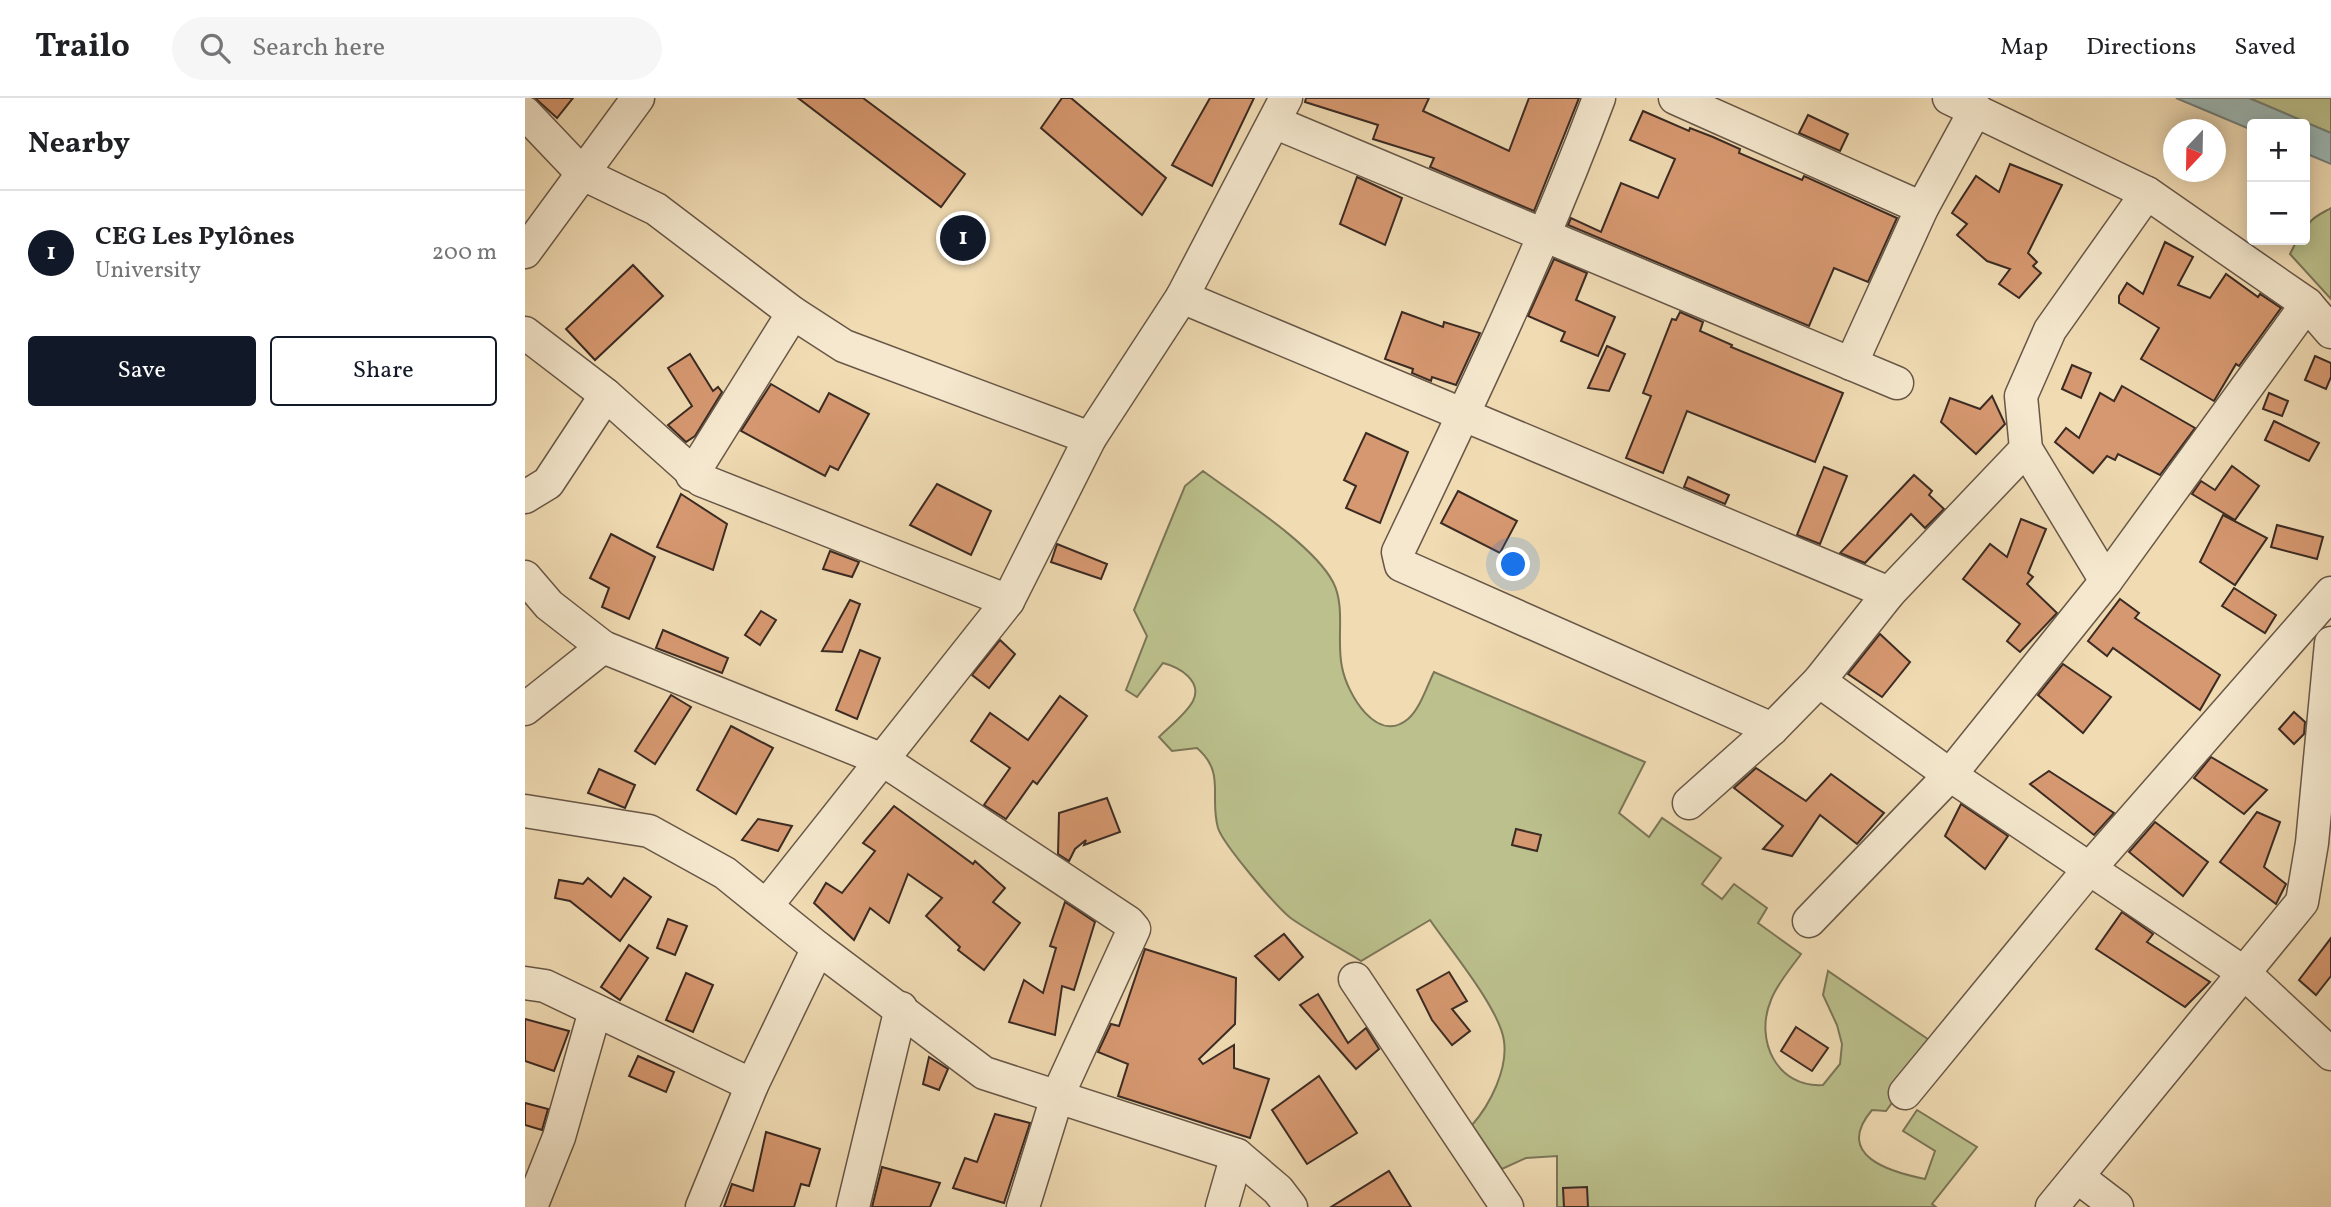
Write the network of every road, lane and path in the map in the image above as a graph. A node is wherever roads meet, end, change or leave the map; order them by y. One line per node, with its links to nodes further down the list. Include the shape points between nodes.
1 (638, 98): 7 (street)
2 (1599, 98): 10 (street)
3 (1675, 98): 9 (street)
4 (1962, 104): 8 (street); 9 (street)
5 (1280, 110): 10 (street); 12 (street)
6 (525, 113): 7 (street)
7 (583, 174): 11 (street); 14 (street, via 656,209)
8 (2147, 193): 13 (street); 22 (street, via 2050,330 2030,370 2021,396)
9 (1922, 208): 17 (street)
10 (1542, 235): 17 (street); 20 (street)
11 (525, 251)
12 (1182, 297): 20 (street); 21 (street)
13 (2307, 304): 15 (street); 26 (street)
14 (793, 313): 21 (street, via 844,346); 23 (street)
15 (2331, 332)
16 (525, 333): 19 (street)
17 (1851, 364): 18 (street)
18 (1897, 383)
19 (606, 395): 23 (street); 24 (street, via 548,482)
20 (1464, 413): 27 (street); 34 (street, via 1398,552 1401,565)
21 (1090, 438): 29 (street)
22 (2026, 449): 26 (street); 27 (street)
23 (692, 475): 29 (street)
24 (525, 497)
25 (525, 577): 31 (street, via 549,605)
26 (2106, 581): 36 (street)
27 (1889, 593): 32 (street)
28 (2331, 593): 39 (street)
29 (1008, 601): 35 (street)
30 (2331, 643): 43 (street, via 2302,902)
31 (603, 647): 33 (street); 35 (street)
32 (1819, 681): 34 (street); 36 (street)
33 (525, 709)
34 (1772, 729): 37 (street)
35 (883, 760): 40 (street); 51 (street, via 1134,929)
36 (1950, 775): 39 (street); 41 (street)
37 (1689, 803)
38 (525, 811): 40 (street, via 649,831 725,873)
39 (2090, 868): 43 (street); 50 (street)
40 (767, 905): 42 (street)
41 (1809, 920)
42 (818, 948): 46 (street); 49 (street)
43 (2243, 972): 48 (street); 53 (street)
44 (1355, 979): 60 (street)
45 (525, 983): 47 (street, via 545,986)
46 (901, 1009): 51 (street, via 984,1073); 56 (street)
47 (595, 1011): 49 (street); 54 (street, via 559,1137)
48 (2331, 1054)
49 (752, 1085): 55 (street)
50 (1905, 1093)
51 (1057, 1097): 52 (street); 57 (street)
52 (1237, 1155): 58 (street); 59 (street)
53 (2079, 1178): 61 (street); 62 (street)
54 (531, 1207)
55 (702, 1207)
56 (853, 1207)
57 (1023, 1207)
58 (1222, 1207)
59 (1291, 1207)
60 (1507, 1207)
61 (2052, 1207)
62 (2117, 1207)

